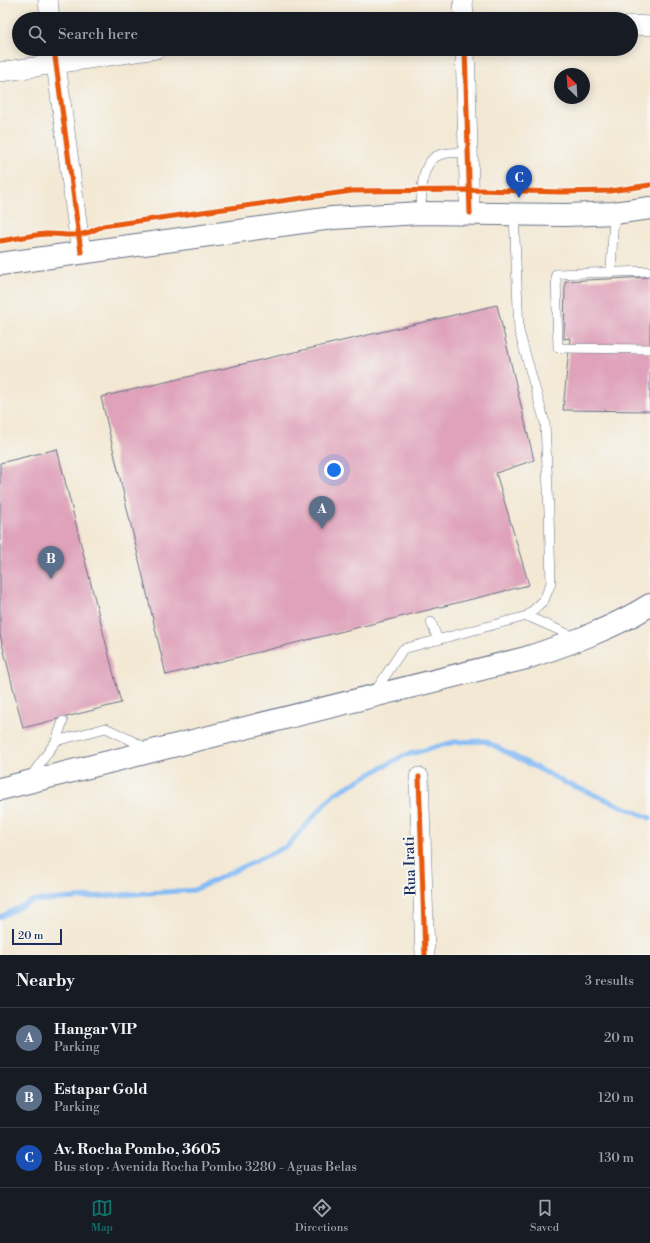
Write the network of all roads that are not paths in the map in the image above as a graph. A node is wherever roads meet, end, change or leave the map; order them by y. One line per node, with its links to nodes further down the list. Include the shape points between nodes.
1 (48, 0): 3 (street)
2 (463, 0): 4 (street)
3 (49, 12)
4 (464, 12)
5 (638, 26): 6 (street)
6 (650, 26)
7 (55, 56): 9 (street); 16 (street)
8 (465, 56): 10 (street)
9 (0, 72)
10 (468, 152): 12 (lane, via 442,154 432,159 425,169); 13 (street)
11 (650, 208): 14 (main road)
12 (421, 213): 13 (main road); 16 (main road, via 339,217 286,223)
13 (470, 213): 15 (main road)
14 (614, 213): 15 (main road); 19 (lane)
15 (514, 214): 22 (lane, via 520,331 545,423 549,512 551,582 544,600)
16 (81, 252): 17 (main road)
17 (0, 264)
18 (650, 271): 19 (lane)
19 (611, 272): 20 (lane, via 556,274 558,348)
20 (650, 349)
21 (647, 608): 24 (main road)
22 (527, 616): 24 (lane); 25 (lane)
23 (432, 622): 25 (lane)
24 (580, 639): 26 (main road, via 526,658)
25 (438, 640): 26 (lane, via 403,649)
26 (371, 697): 29 (main road)
27 (62, 721): 28 (lane)
28 (56, 741): 29 (lane, via 106,728); 31 (lane)
29 (154, 751): 31 (main road)
30 (419, 777): 32 (street, Rua Irati)
31 (8, 786)
32 (424, 955)

